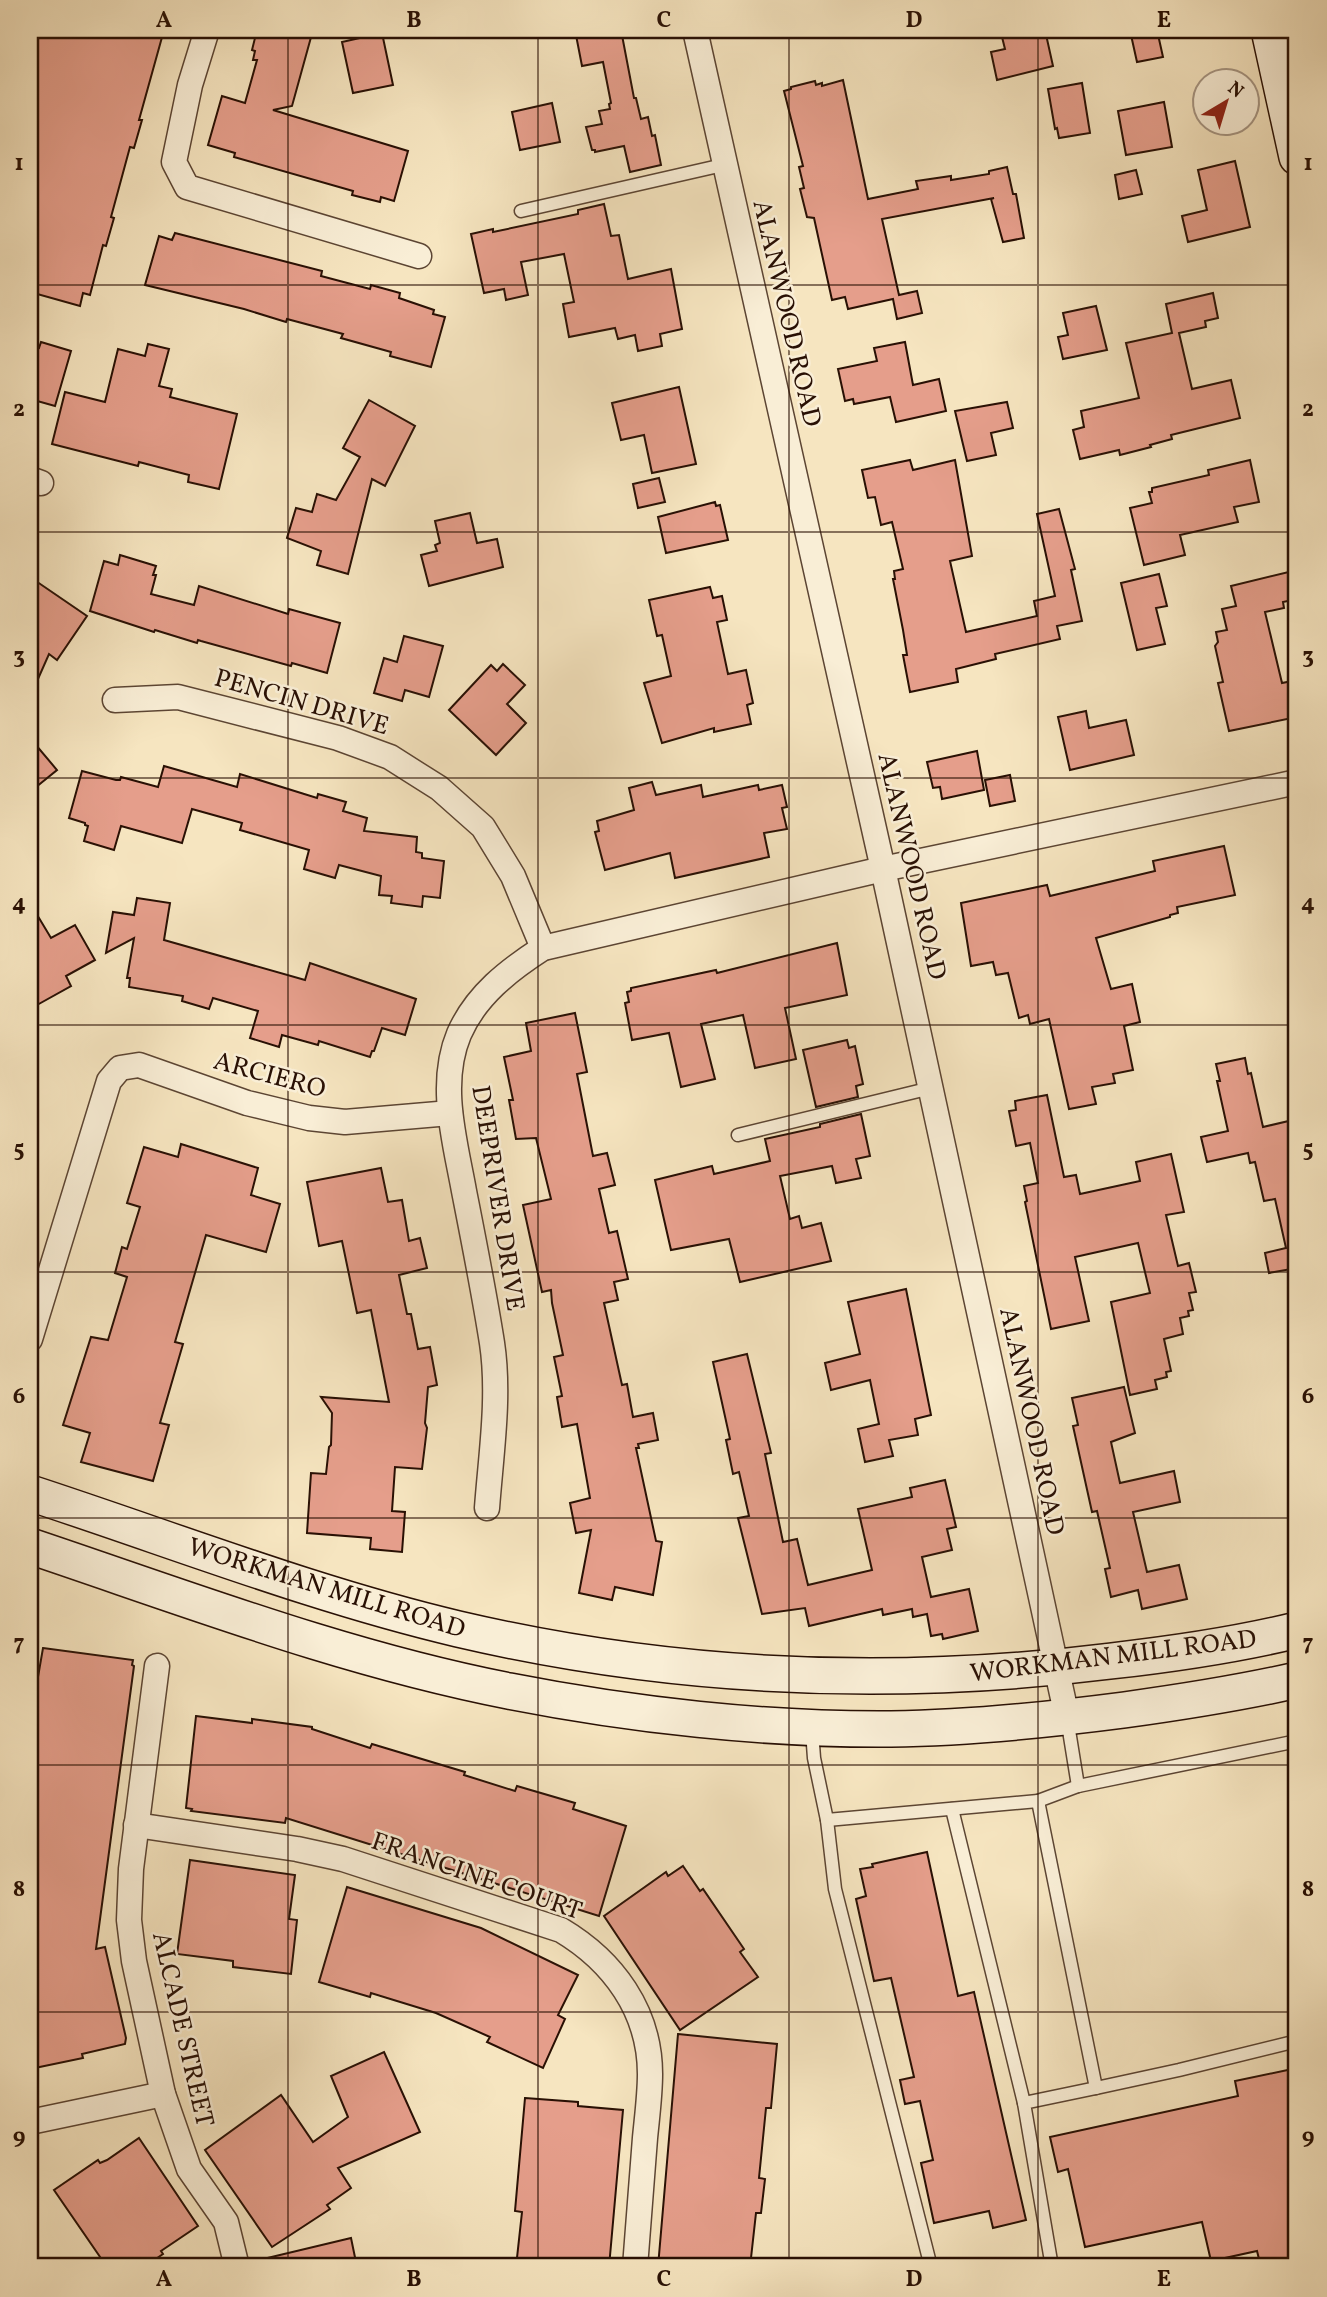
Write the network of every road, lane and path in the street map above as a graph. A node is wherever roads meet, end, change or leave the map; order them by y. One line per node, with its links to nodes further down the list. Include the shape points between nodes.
1 (207, 30): 7 (street, via 174,162 187,187)
2 (695, 30): 5 (street, ALANWOOD ROAD)
3 (1269, 30): 4 (main road)
4 (1297, 157)
5 (723, 165): 6 (lane); 10 (street, ALANWOOD ROAD)
6 (521, 211)
7 (419, 256)
8 (115, 700): 11 (street, PENCIN DRIVE, via 178,696 338,738 390,757 439,788 483,827 513,876)
9 (1297, 782): 10 (street, DEEPRIVER DRIVE)
10 (883, 869): 11 (street, DEEPRIVER DRIVE); 12 (street, ALANWOOD ROAD)
11 (543, 948): 13 (street, DEEPRIVER DRIVE, via 507,972 478,1002 459,1034 450,1070)
12 (931, 1088): 14 (lane); 21 (street, ALANWOOD ROAD)
13 (450, 1113): 15 (street, ARCIERO, via 345,1122 309,1118 247,1103 139,1065 120,1068 109,1082); 17 (street, DEEPRIVER DRIVE, via 493,1346)
14 (738, 1135)
15 (32, 1325)
16 (30, 1493): 21 (main road, WORKMAN MILL ROAD, via 342,1597 458,1629 571,1651 685,1668 808,1676 919,1676)
17 (487, 1508)
18 (30, 1546): 24 (main road, WORKMAN MILL ROAD, via 303,1638 507,1691 608,1708)
19 (1297, 1630): 21 (main road, WORKMAN MILL ROAD)
20 (157, 1666): 30 (street, ALCADE STREET)
21 (1057, 1668): 23 (street, ALANWOOD ROAD)
22 (1297, 1680): 23 (main road, WORKMAN MILL ROAD)
23 (1067, 1717): 24 (main road, WORKMAN MILL ROAD, via 976,1726); 26 (lane)
24 (812, 1727): 29 (lane)
25 (1297, 1741): 26 (lane)
26 (1078, 1786): 27 (lane)
27 (1038, 1801): 28 (lane); 32 (lane)
28 (951, 1809): 29 (lane); 34 (lane)
29 (827, 1821): 38 (lane, via 835,1889)
30 (136, 1825): 33 (street, ALCADE STREET, via 129,1920); 37 (street, FRANCINE COURT, via 343,1859 561,1930 606,1963 645,2032 650,2072)
31 (1297, 2041): 32 (lane)
32 (1096, 2088): 34 (lane)
33 (163, 2094): 35 (street); 36 (street, ALCADE STREET, via 189,2169 226,2222)
34 (1024, 2103): 39 (lane)
35 (30, 2122)
36 (237, 2267)
37 (635, 2267)
38 (930, 2267)
39 (1052, 2267)

